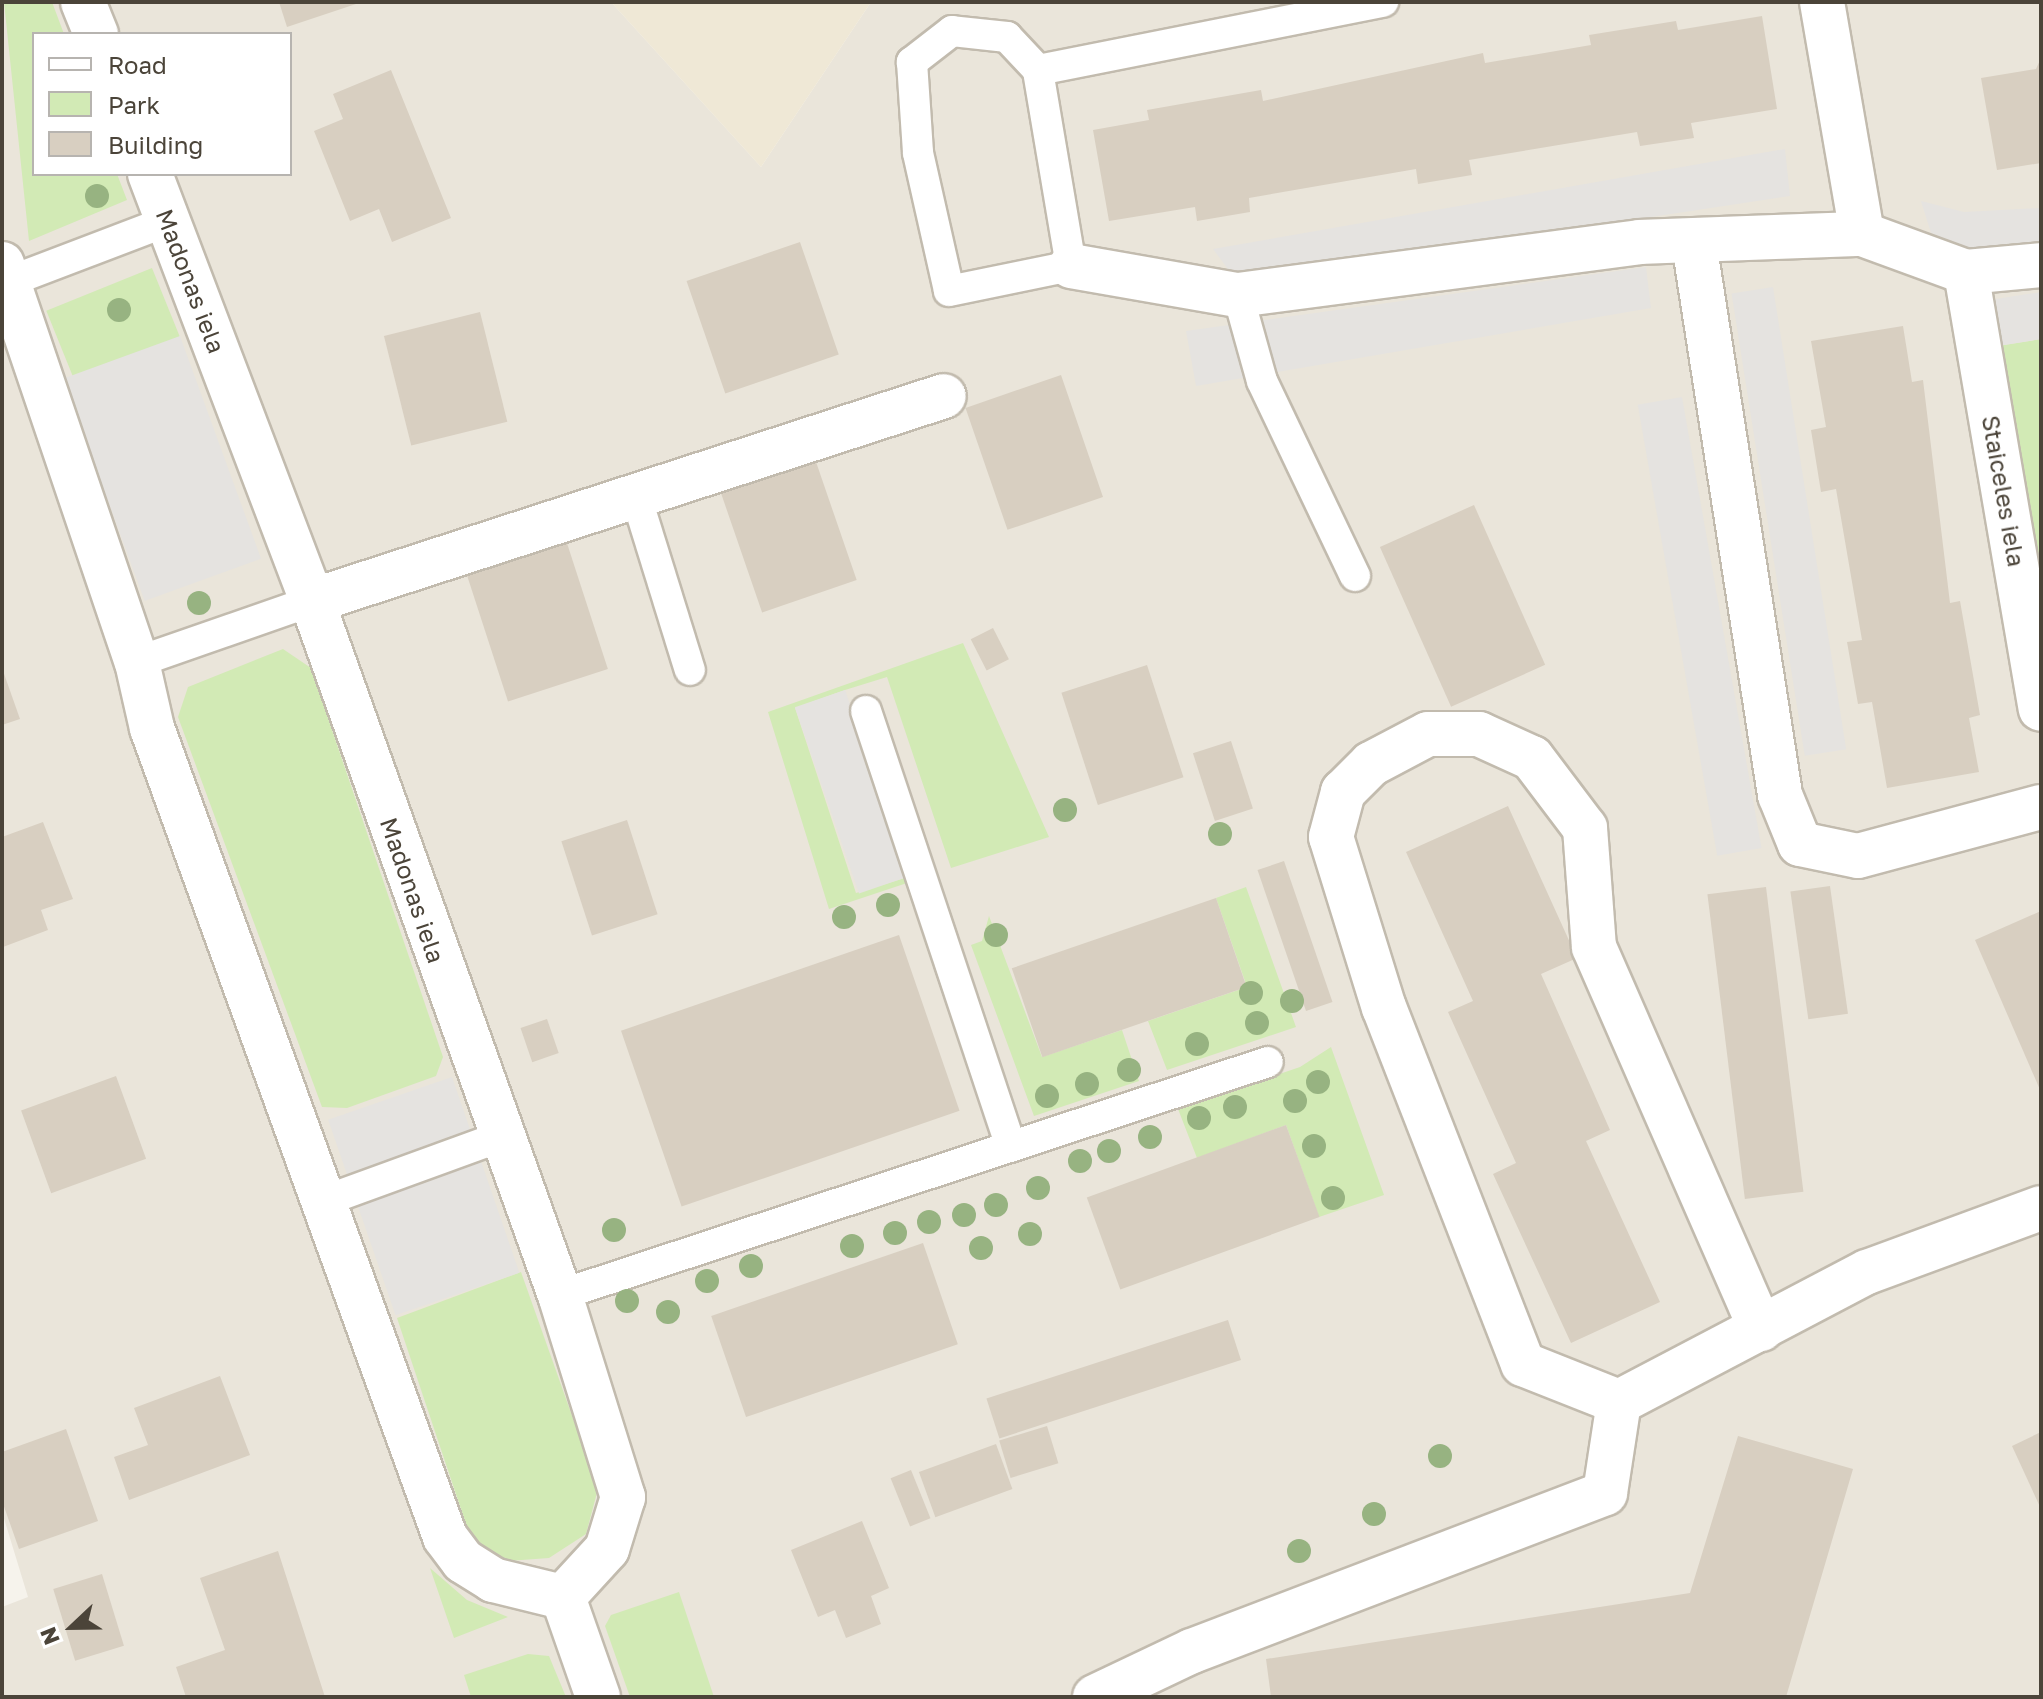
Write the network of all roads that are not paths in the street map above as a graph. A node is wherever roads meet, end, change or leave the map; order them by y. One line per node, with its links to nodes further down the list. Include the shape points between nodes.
1 (83, 2): 4 (street)
2 (1822, 2): 8 (street)
3 (1365, 3): 5 (lane)
4 (95, 32)
5 (1038, 70): 11 (lane); 11 (lane, via 1007,37 952,31 912,62 918,153 949,291)
6 (151, 176): 7 (street, Madonas iela)
7 (168, 221): 13 (lane); 18 (street, Madonas iela)
8 (1862, 234): 9 (street); 12 (street)
9 (1694, 243): 14 (street, via 1640,242); 23 (street, via 1780,795 1800,844 1858,856)
10 (2041, 265): 12 (street)
11 (1071, 266): 14 (street)
12 (1966, 272): 21 (street, Staiceles iela)
13 (5, 273): 19 (street)
14 (1238, 295): 17 (lane, via 1262,381)
15 (944, 396): 16 (street)
16 (636, 496): 18 (street); 20 (lane)
17 (1355, 576)
18 (312, 601): 19 (lane); 25 (street, Madonas iela)
19 (137, 662): 27 (street, via 152,728)
20 (690, 670)
21 (2041, 709)
22 (866, 711): 26 (lane)
23 (2041, 807)
24 (1268, 1062): 26 (lane)
25 (500, 1137): 27 (lane); 29 (street, Madonas iela)
26 (1011, 1146): 29 (lane)
27 (324, 1201): 32 (street, via 445,1537 463,1561 493,1580)
28 (2041, 1208): 30 (street, via 1867,1272)
29 (560, 1295): 32 (street, Madonas iela, via 623,1497 607,1549)
30 (1761, 1329): 31 (street); 31 (street, via 1594,947 1585,828 1532,758 1479,734 1414,742 1371,764 1343,792 1331,837 1384,1008 1523,1364)
31 (1619, 1402): 34 (street, via 1605,1493 1192,1651)
32 (563, 1597): 33 (street)
33 (598, 1697)
34 (1095, 1697)

